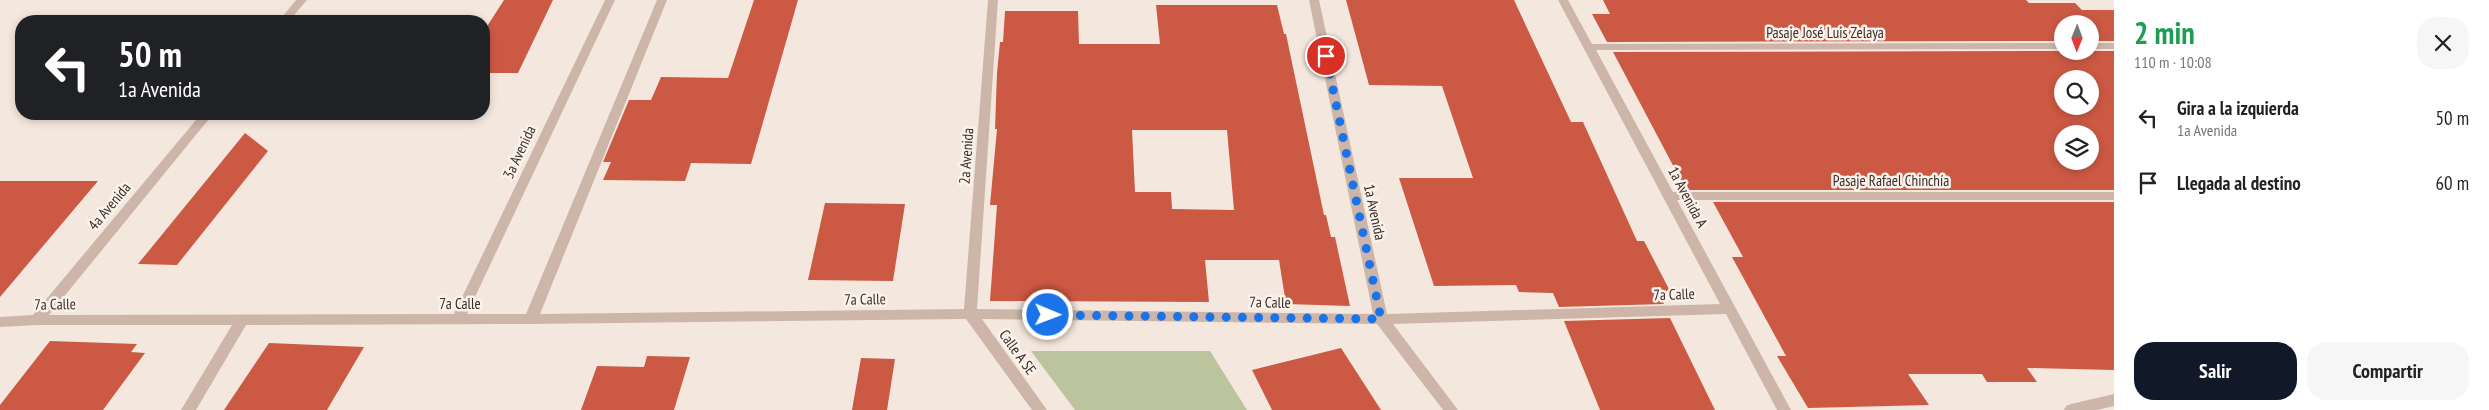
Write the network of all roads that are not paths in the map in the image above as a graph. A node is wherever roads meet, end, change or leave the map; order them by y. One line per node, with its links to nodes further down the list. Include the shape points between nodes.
1 (302, 0): 7 (street)
2 (610, 0): 17 (street, 3a Avenida)
3 (662, 0): 18 (street)
4 (993, 0): 16 (street, 2a Avenida)
5 (1314, 0): 19 (street, 1a Avenida)
6 (1562, 0): 11 (street, 1a Avenida A)
7 (289, 15)
8 (2054, 46): 11 (street, Pasaje José Luis Zelaya)
9 (2099, 46): 10 (street)
10 (2114, 46)
11 (1588, 47): 13 (street, 1a Avenida A)
12 (202, 120): 20 (street, 4a Avenida)
13 (1669, 196): 14 (street, Pasaje Rafael Chinchía); 15 (street, 1a Avenida A)
14 (2114, 196)
15 (1730, 309): 19 (street, 7a Calle); 27 (street, 1a Avenida A)
16 (970, 314): 18 (street, 7a Calle); 19 (street, 7a Calle); 25 (street, Calle A SE)
17 (458, 319): 18 (street, 7a Calle); 21 (street, 7a Calle)
18 (531, 319)
19 (1381, 319): 26 (street, 1a Avenida)
20 (36, 320): 21 (street, 7a Calle); 22 (street, 7a Calle)
21 (242, 320): 24 (street)
22 (0, 322)
23 (2114, 400): 28 (street)
24 (188, 410)
25 (1040, 410)
26 (1451, 410)
27 (1784, 410)
28 (2071, 410)

